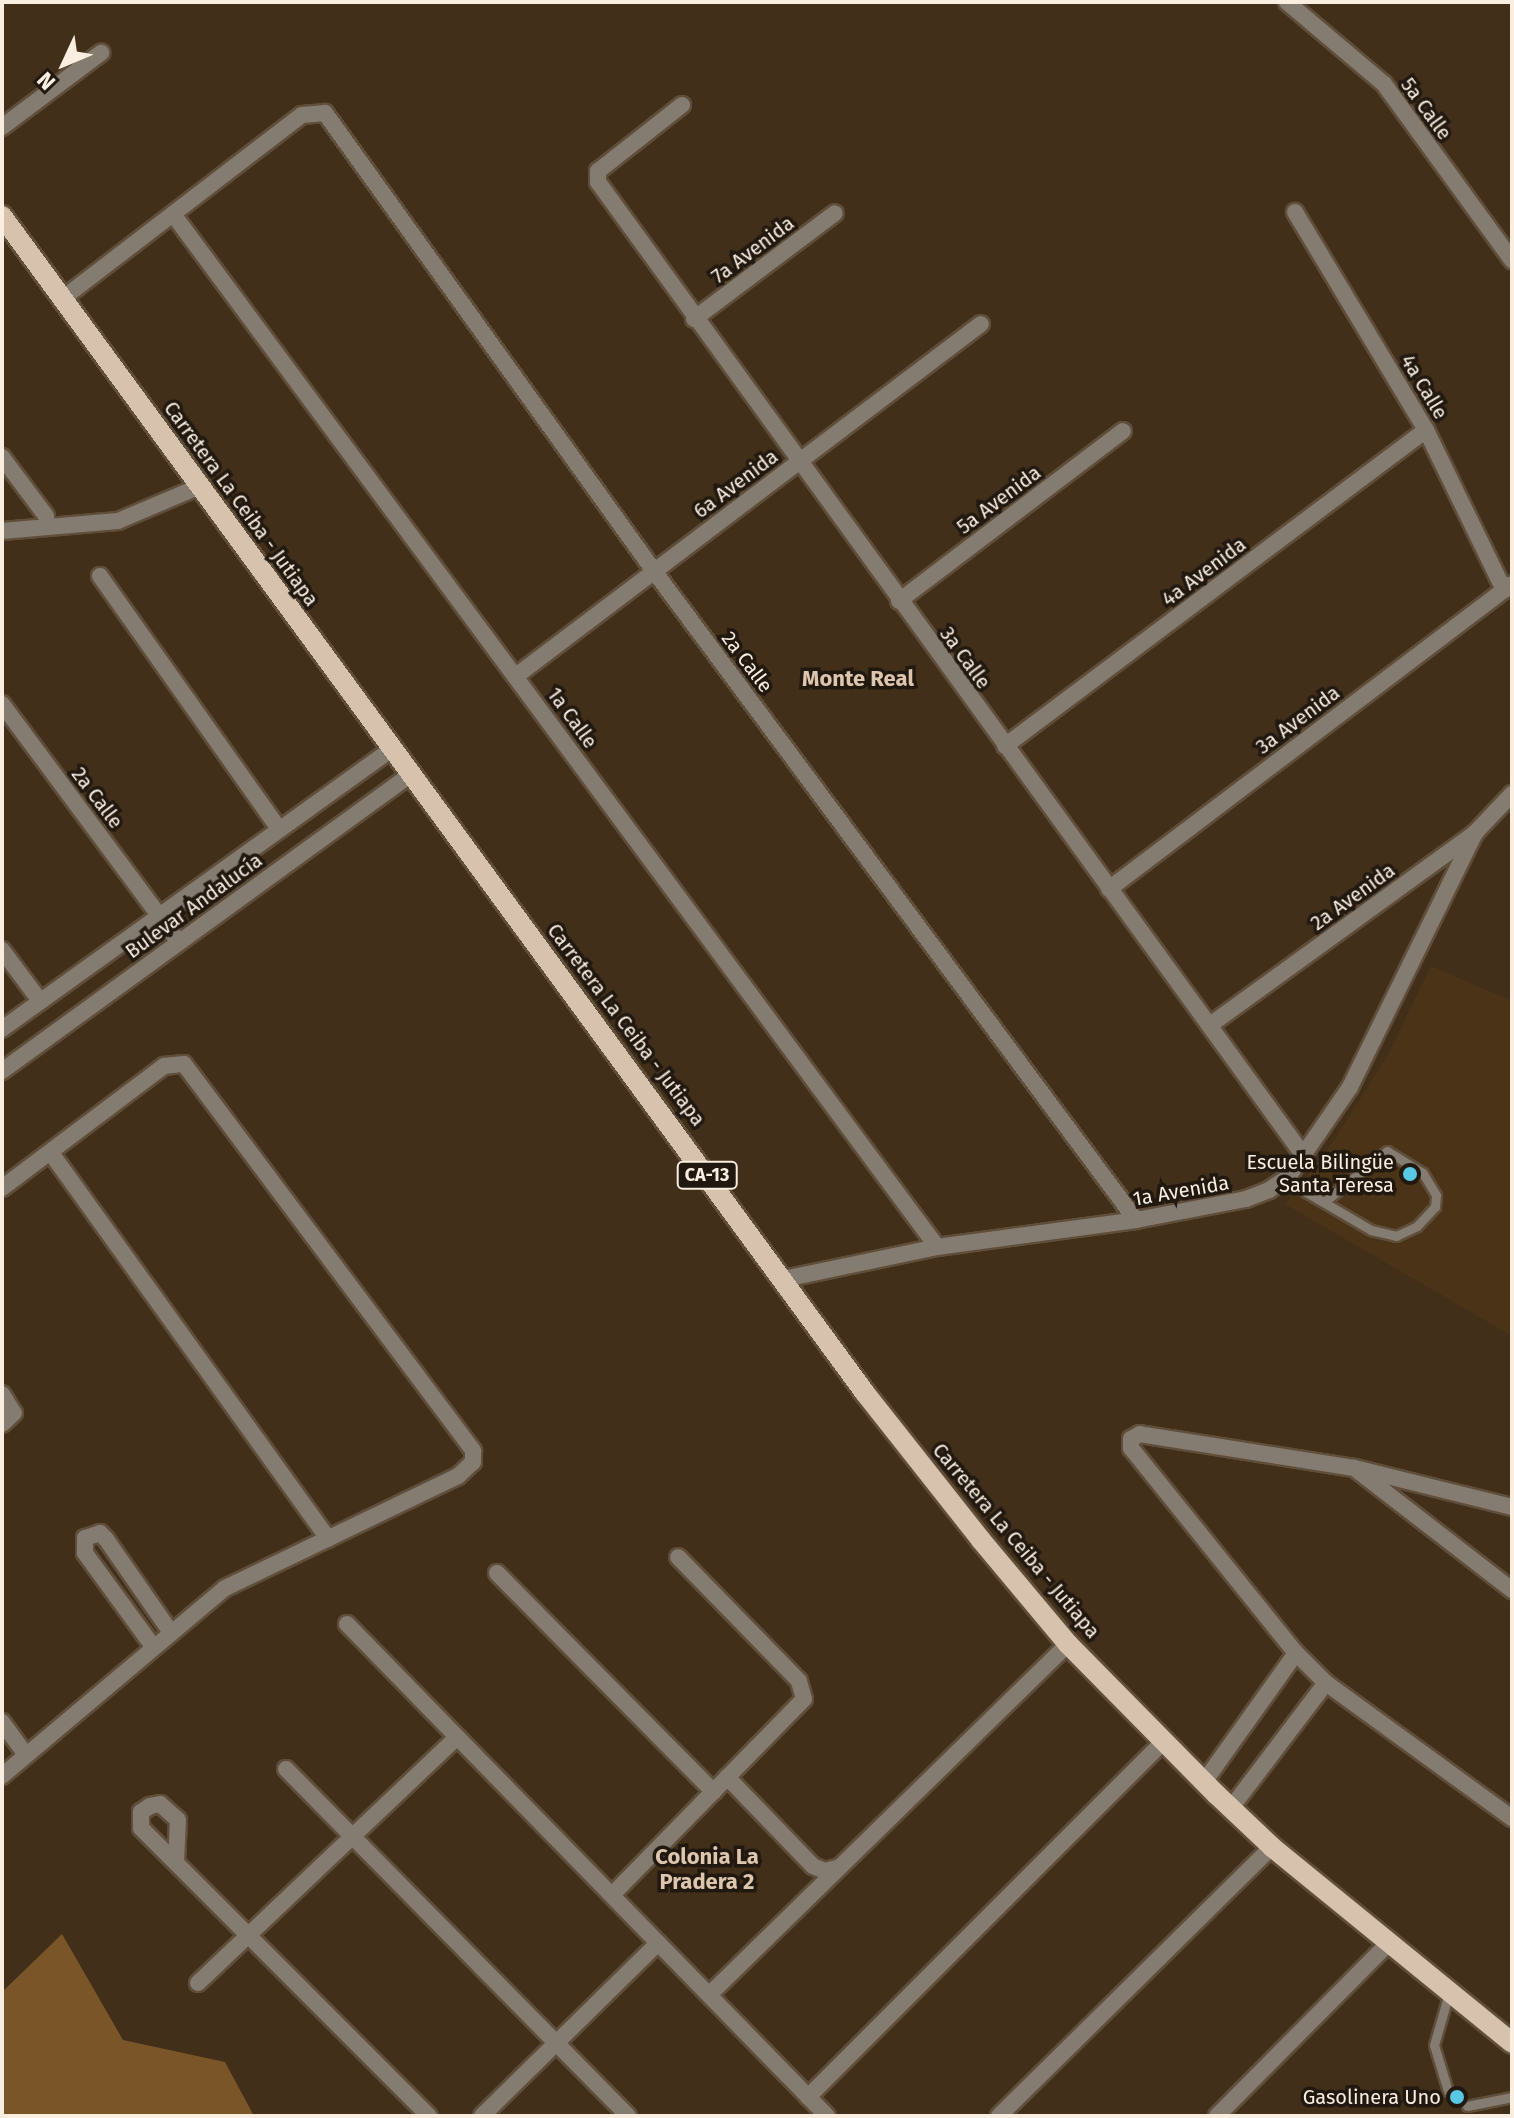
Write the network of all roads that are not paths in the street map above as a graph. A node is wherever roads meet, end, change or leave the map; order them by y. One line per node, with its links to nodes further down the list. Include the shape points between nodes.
1 (1287, 2): 9 (street, 5a Calle, via 1384,84)
2 (101, 53): 4 (street)
3 (682, 105): 11 (street, 3a Calle, via 598,171 598,182)
4 (2, 127)
5 (1295, 212): 13 (street, 4a Calle)
6 (835, 213): 11 (street, 7a Avenida)
7 (173, 214): 10 (street); 20 (street, 2a Calle, via 302,115 314,111 333,122); 24 (street, 1a Calle)
8 (2, 216): 10 (main road, Carretera La Ceiba - Jutiapa / CA-13)
9 (1512, 260)
10 (62, 299): 17 (main road, Carretera La Ceiba - Jutiapa / CA-13)
11 (694, 319): 16 (street, 3a Calle)
12 (981, 324): 16 (street, 6a Avenida)
13 (1426, 430): 22 (street, 4a Calle); 26 (street, 4a Avenida)
14 (1123, 431): 23 (street, 5a Avenida)
15 (2, 457): 18 (street)
16 (798, 462): 20 (street, 6a Avenida); 23 (street, 3a Calle)
17 (198, 487): 19 (street, via 118,521); 27 (main road, Carretera La Ceiba - Jutiapa / CA-13)
18 (46, 516)
19 (2, 531)
20 (654, 571): 24 (street, 6a Avenida); 45 (street, 2a Calle)
21 (100, 576): 30 (street)
22 (1508, 587): 32 (street, 3a Avenida)
23 (899, 601): 26 (street, 3a Calle)
24 (516, 676): 46 (street, 1a Calle)
25 (2, 704): 33 (street, 2a Calle)
26 (1005, 746): 32 (street, 3a Calle)
27 (392, 749): 28 (main road, Carretera La Ceiba - Jutiapa / CA-13); 30 (street, Bulevar Andalucía)
28 (410, 775): 34 (street, Bulevar Andalucía); 47 (main road, Carretera La Ceiba - Jutiapa / CA-13)
29 (1512, 794): 31 (street, 2a Avenida)
30 (279, 829): 33 (street, Bulevar Andalucía)
31 (1475, 833): 37 (street, 2a Avenida); 41 (street, 1a Avenida, via 1389,1017)
32 (1109, 889): 37 (street, 3a Calle)
33 (160, 916): 34 (street, 2a Calle); 36 (street, Bulevar Andalucía)
34 (179, 942): 39 (street, Bulevar Andalucía)
35 (2, 950): 36 (street)
36 (40, 1001): 38 (street, Bulevar Andalucía)
37 (1210, 1025): 41 (street, 3a Calle)
38 (2, 1029)
39 (2, 1071)
40 (51, 1153): 43 (street); 52 (street); 52 (street, via 164,1066 184,1064 473,1451 473,1462 458,1476)
41 (1303, 1155): 42 (street, 1a Avenida)
42 (1288, 1177): 44 (lane); 45 (street, 1a Avenida, via 1246,1199)
43 (2, 1188)
44 (1324, 1202): 44 (lane, via 1371,1230 1396,1236 1417,1226 1435,1207 1436,1195 1423,1173 1387,1151)
45 (1136, 1220): 46 (street, 1a Avenida)
46 (937, 1247): 47 (street, 1a Avenida)
47 (784, 1279): 58 (main road, Carretera La Ceiba - Jutiapa / CA-13, via 865,1393)
48 (2, 1394): 49 (street, via 14,1413)
49 (2, 1424)
50 (1354, 1468): 51 (street); 55 (street); 60 (street, via 1140,1434 1131,1439 1131,1448)
51 (1512, 1507)
52 (328, 1539): 57 (street, via 225,1588)
53 (678, 1557): 68 (street, via 805,1689 804,1699)
54 (497, 1573): 70 (street)
55 (1512, 1590)
56 (347, 1624): 63 (street)
57 (170, 1631): 59 (street); 59 (street, via 106,1539 100,1533 85,1538 85,1553)
58 (1068, 1644): 64 (main road, Carretera La Ceiba - Jutiapa / CA-13); 76 (street)
59 (152, 1645): 65 (street)
60 (1296, 1653): 61 (street); 69 (street)
61 (1326, 1683): 71 (street); 72 (street)
62 (2, 1722): 65 (street)
63 (457, 1737): 73 (street); 77 (street)
64 (1164, 1741): 69 (main road, Carretera La Ceiba - Jutiapa / CA-13); 87 (street)
65 (26, 1755): 67 (street)
66 (286, 1769): 73 (street)
67 (2, 1776)
68 (727, 1777): 70 (street); 76 (street, via 813,1866)
69 (1204, 1782): 71 (main road, Carretera La Ceiba - Jutiapa / CA-13)
70 (714, 1792): 77 (street)
71 (1231, 1808): 74 (main road, Carretera La Ceiba - Jutiapa / CA-13)
72 (1512, 1818)
73 (353, 1838): 78 (street); 85 (street)
74 (1272, 1847): 80 (main road, Carretera La Ceiba - Jutiapa / CA-13); 94 (street)
75 (176, 1862): 78 (street)
76 (836, 1868): 83 (street)
77 (612, 1895): 79 (street)
78 (250, 1933): 81 (street); 90 (street)
79 (658, 1943): 83 (street); 85 (street)
80 (1388, 1944): 82 (main road, Carretera La Ceiba - Jutiapa / CA-13); 95 (street)
81 (198, 1983)
82 (1449, 1993): 84 (main road, Carretera La Ceiba - Jutiapa / CA-13); 86 (lane, via 1434,2045)
83 (709, 1995): 87 (street)
84 (1512, 2043)
85 (556, 2045): 91 (street); 92 (street)
86 (1448, 2091)
87 (808, 2097): 93 (street)
88 (1512, 2097): 89 (lane)
89 (1467, 2106)
90 (429, 2116)
91 (482, 2116)
92 (628, 2116)
93 (827, 2116)
94 (999, 2116)
95 (1217, 2116)

